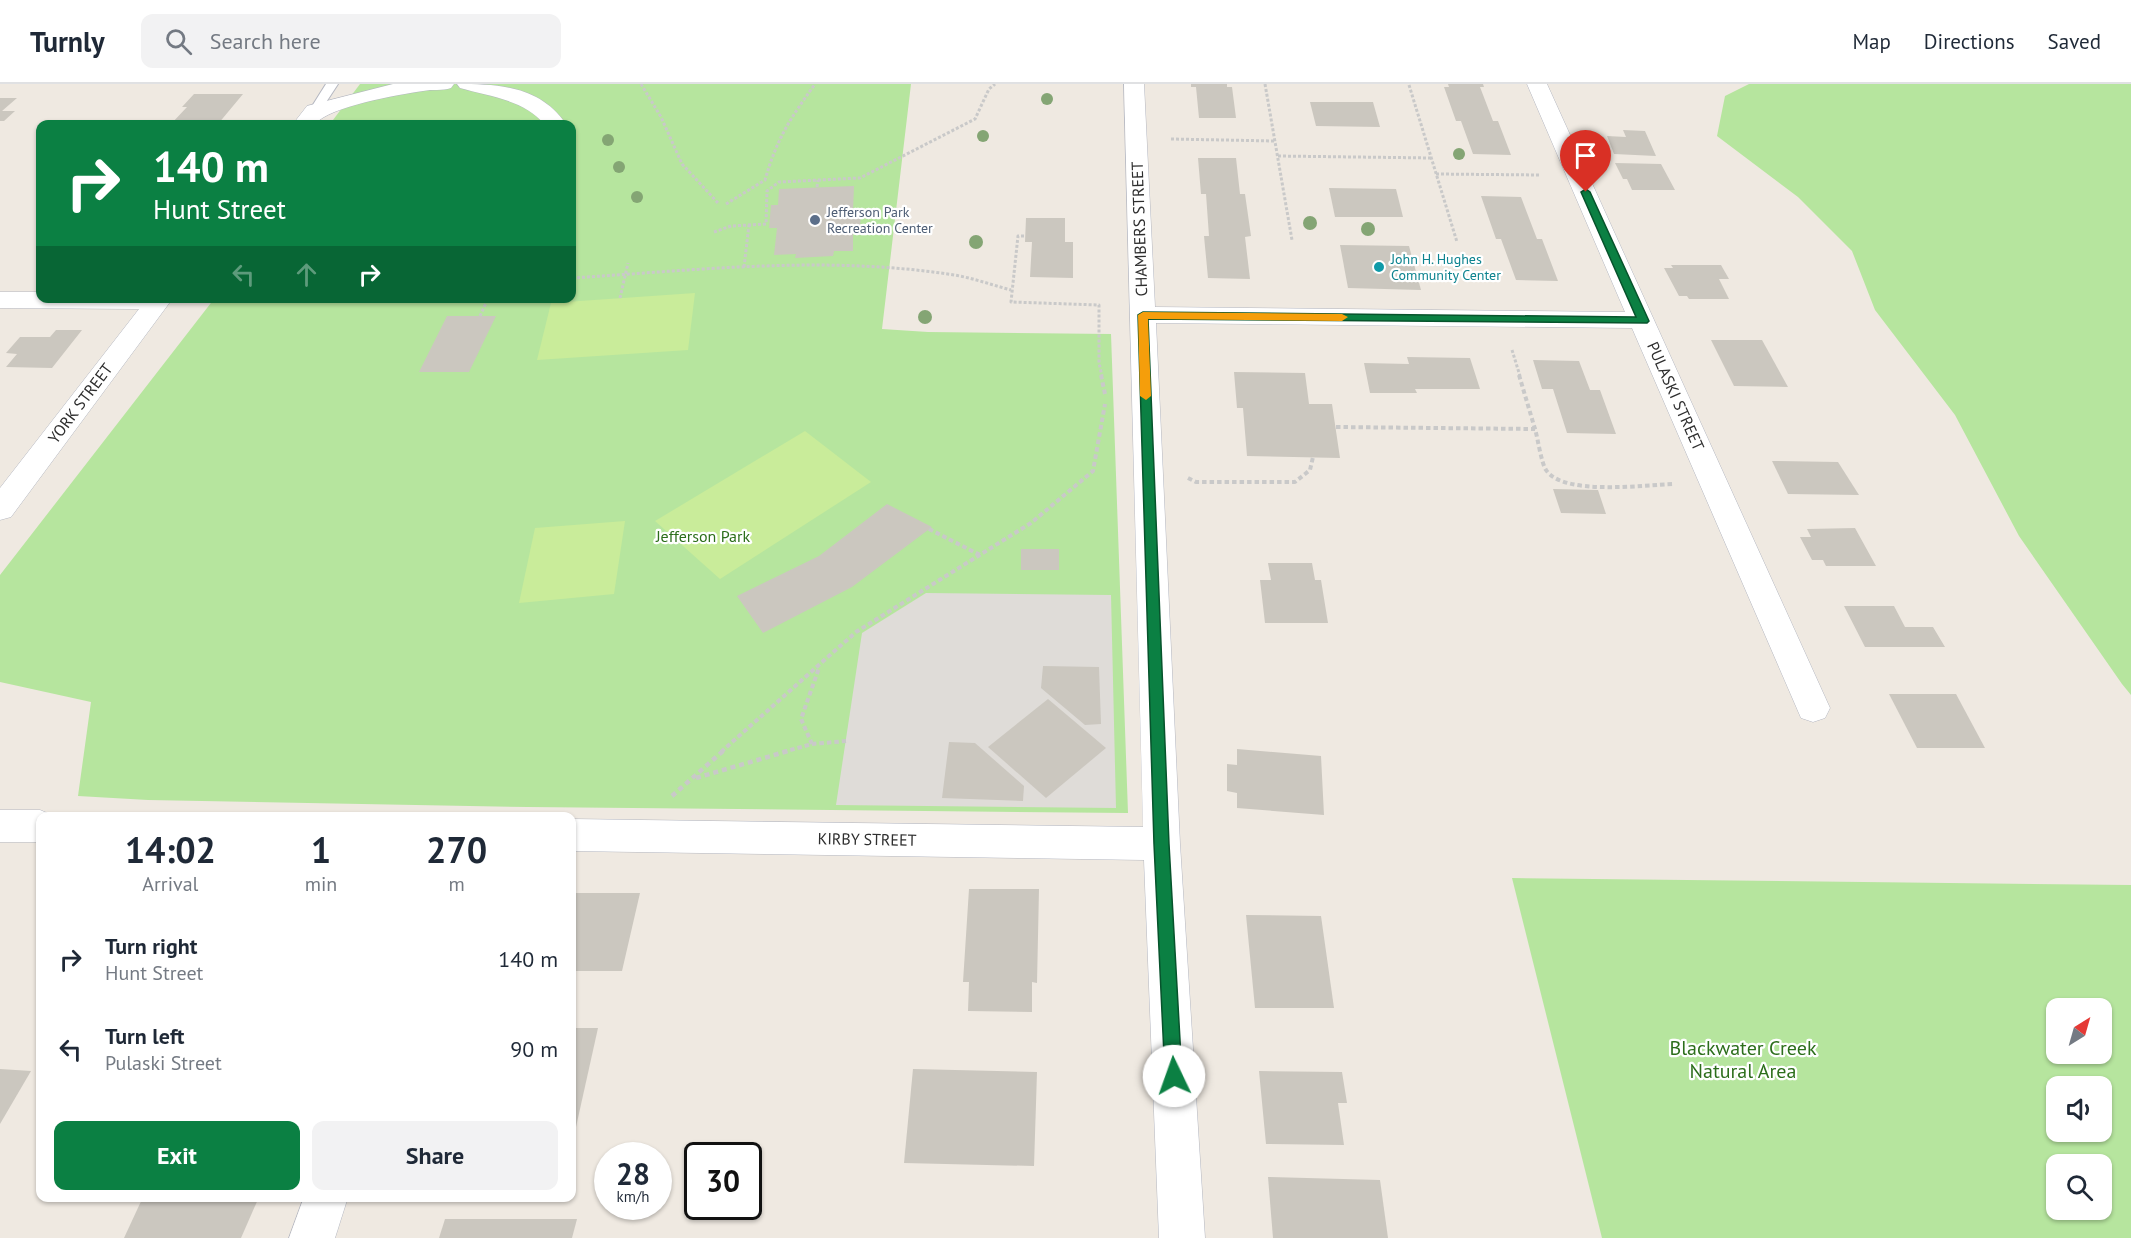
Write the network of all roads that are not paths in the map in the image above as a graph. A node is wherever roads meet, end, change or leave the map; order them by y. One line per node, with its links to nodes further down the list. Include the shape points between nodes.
1 (332, 84): 6 (lane)
2 (444, 84): 6 (street, via 390,89)
3 (467, 84): 7 (street, via 510,94 544,110)
4 (1134, 84): 11 (street, CHAMBERS STREET)
5 (1537, 84): 12 (street, PULASKI STREET)
6 (309, 118)
7 (552, 120)
8 (0, 300): 9 (street)
9 (36, 300)
10 (158, 303): 13 (street, YORK STREET)
11 (1143, 315): 12 (street); 18 (street, CHAMBERS STREET)
12 (1643, 321): 14 (street, PULASKI STREET)
13 (0, 508)
14 (1813, 708)
15 (0, 826): 16 (street)
16 (36, 826)
17 (576, 835): 18 (street, KIRBY STREET)
18 (1162, 844): 21 (street, CHAMBERS STREET)
19 (324, 1202): 20 (street)
20 (312, 1238)
21 (1182, 1238)

